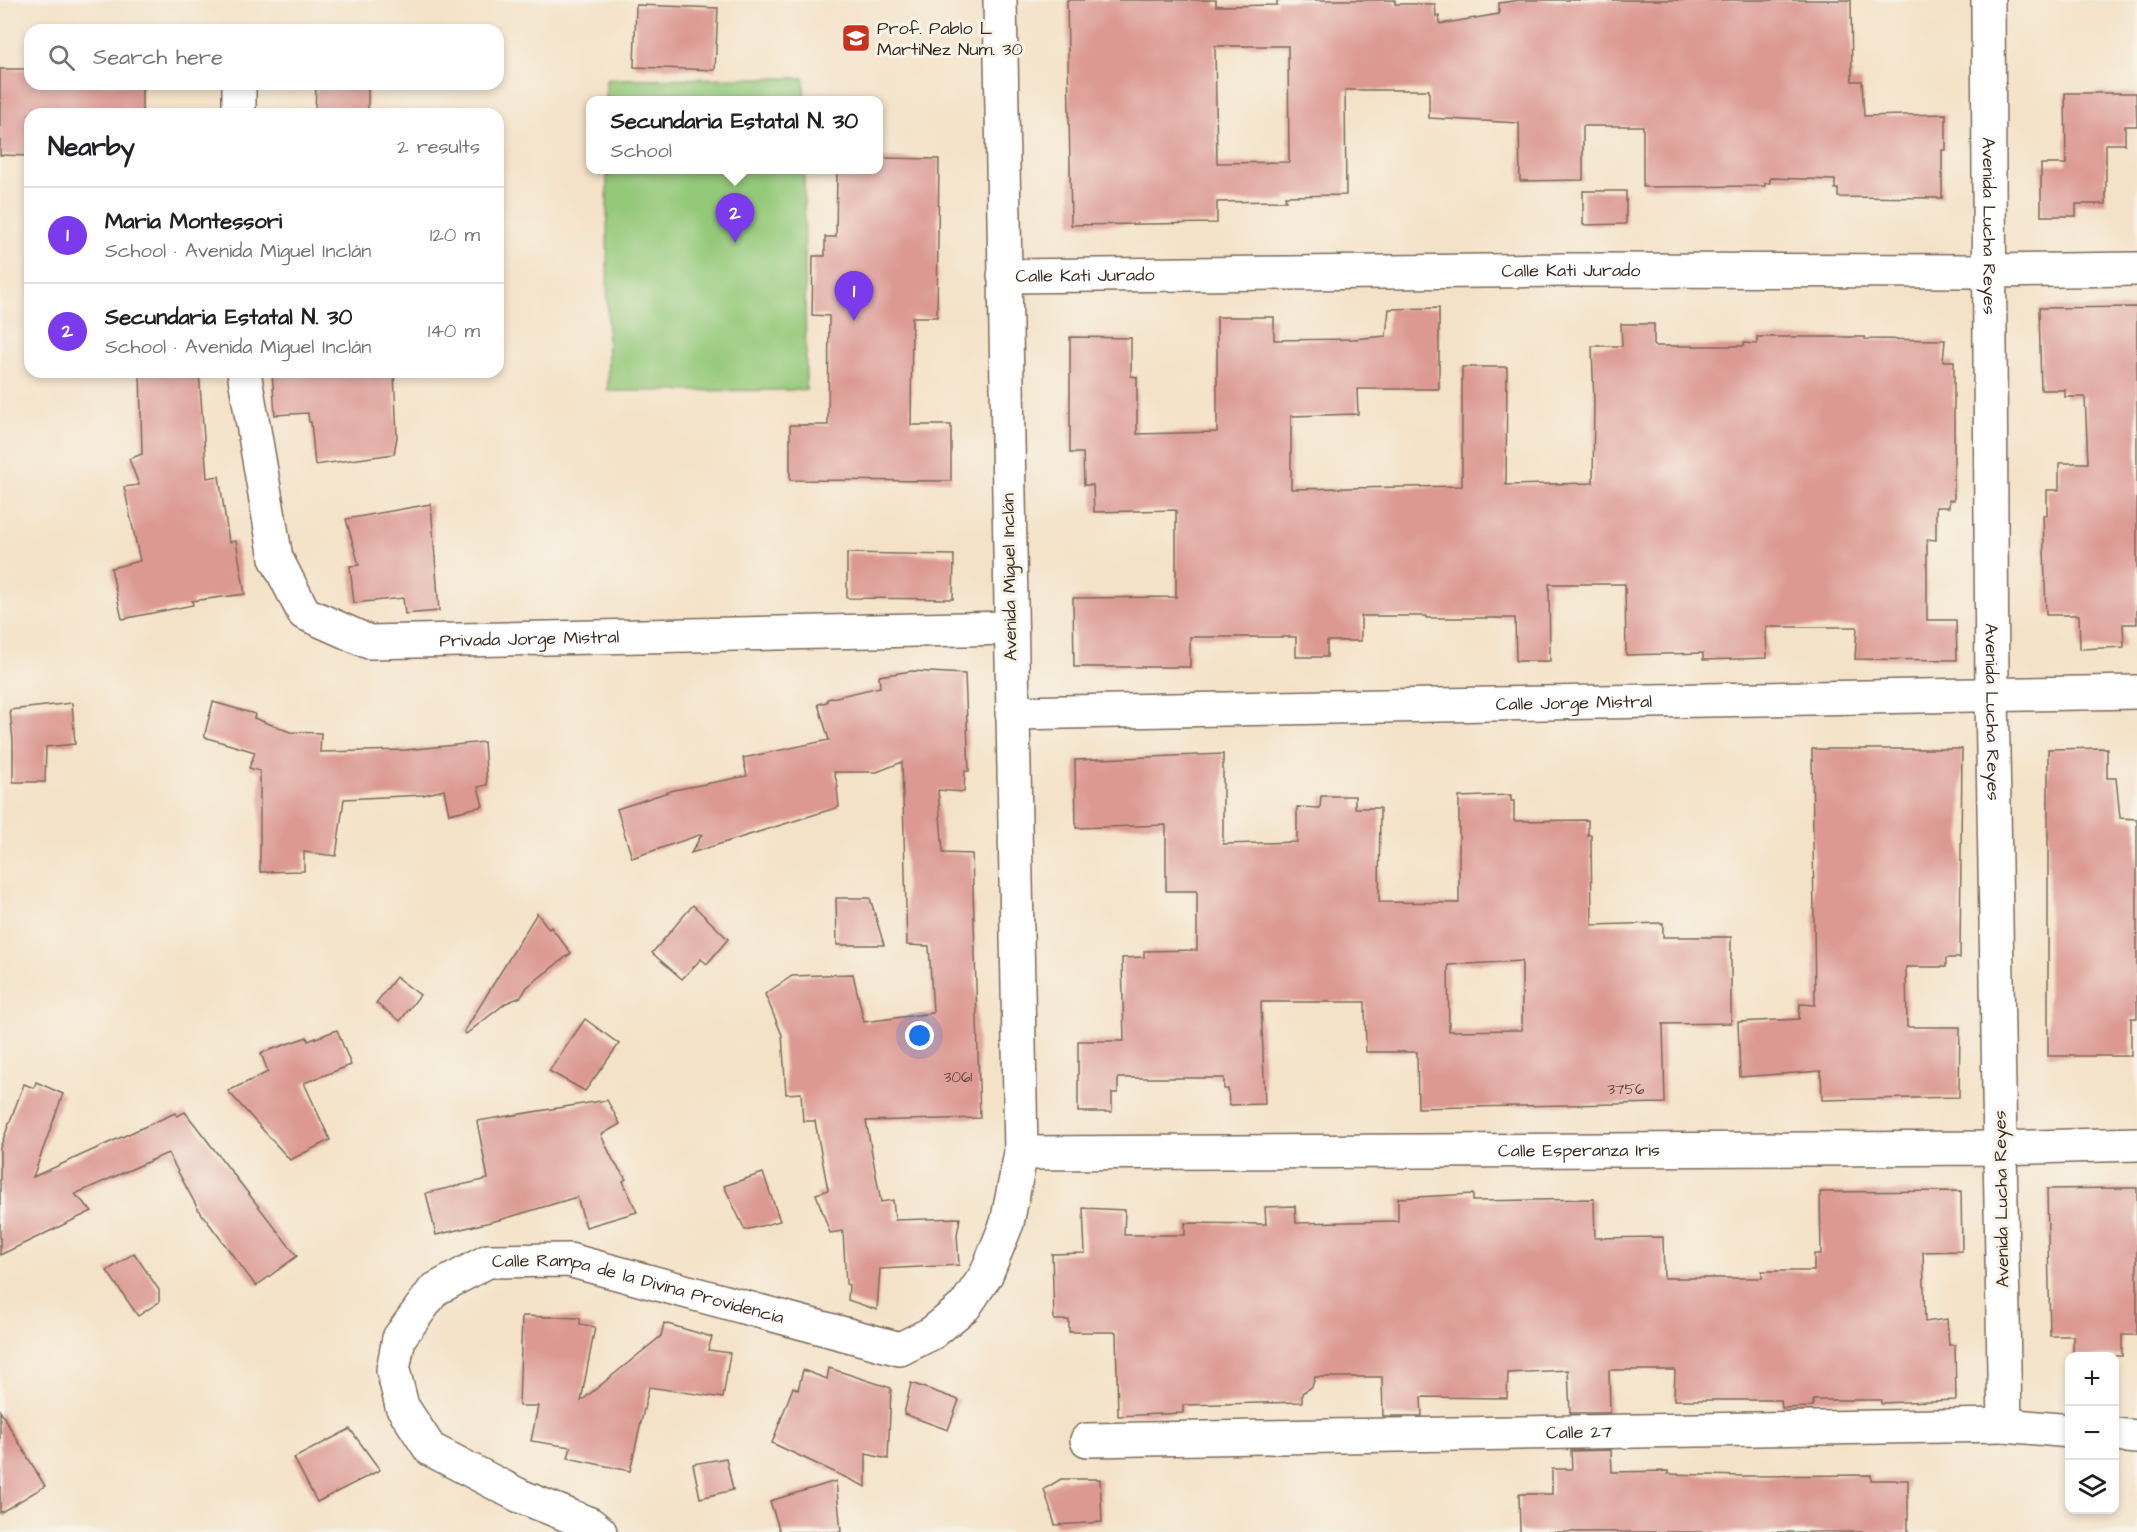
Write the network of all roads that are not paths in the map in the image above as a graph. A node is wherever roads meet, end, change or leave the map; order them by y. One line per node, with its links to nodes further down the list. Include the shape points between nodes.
1 (1000, 0): 7 (street, Avenida Miguel Inclán)
2 (1988, 0): 6 (street, Avenida Lucha Reyes)
3 (239, 90): 4 (street)
4 (239, 108)
5 (2137, 269): 6 (street, Calle Kati Jurado)
6 (1990, 271): 7 (street, Calle Kati Jurado, via 1574,270); 11 (street, Avenida Lucha Reyes)
7 (1004, 276): 9 (street, Avenida Miguel Inclán)
8 (245, 378): 9 (street, Privada Jorge Mistral, via 276,558 304,613 369,642)
9 (1010, 628): 12 (street, Avenida Miguel Inclán)
10 (2137, 693): 11 (street, Calle Jorge Mistral)
11 (1992, 695): 12 (street, Calle Jorge Mistral); 14 (street, Avenida Lucha Reyes)
12 (1012, 713): 15 (street, Avenida Miguel Inclán)
13 (2137, 1144): 14 (street, Calle Esperanza Iris)
14 (2000, 1148): 15 (street, Calle Esperanza Iris); 16 (street, Avenida Lucha Reyes)
15 (1021, 1154): 21 (street, Calle Rampa de la Divina Providencia, via 1007,1222 986,1275 965,1306 932,1333 900,1349 569,1260 488,1261 434,1290 399,1338 393,1370 402,1406 430,1449)
16 (2005, 1425): 17 (street, Calle 27); 20 (street, Calle 27)
17 (2065, 1431)
18 (2119, 1435): 19 (street)
19 (2137, 1437)
20 (1088, 1440)
21 (600, 1532)

